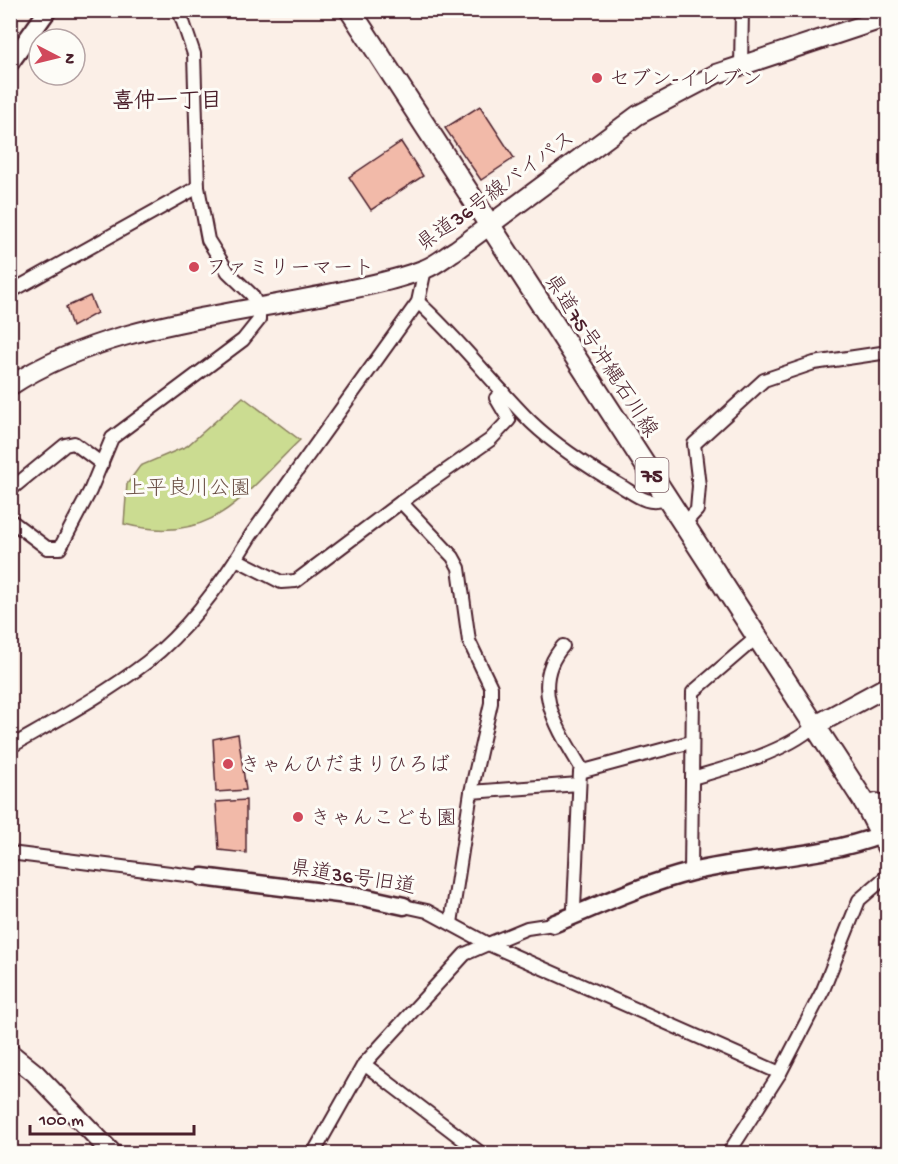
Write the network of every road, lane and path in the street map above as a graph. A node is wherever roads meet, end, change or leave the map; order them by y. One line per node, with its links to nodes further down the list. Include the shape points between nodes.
1 (48, 10): 6 (street)
2 (179, 10): 8 (street, via 194,54)
3 (350, 10): 9 (main road, 県道75号沖縄石川線 / 75)
4 (742, 10): 7 (street)
5 (888, 17): 7 (main road, 県道36号線バイパス)
6 (10, 63)
7 (741, 66): 9 (main road, 県道36号線バイパス, via 689,86 638,115)
8 (198, 187): 11 (street); 13 (street, via 208,240)
9 (489, 225): 10 (main road, 県道36号線バイパス); 19 (main road, 県道75号沖縄石川線 / 75)
10 (425, 269): 12 (street); 13 (main road, 県道36号線バイパス)
11 (10, 292)
12 (418, 302): 16 (street); 23 (street)
13 (259, 309): 15 (main road, 県道36号線バイパス, via 96,344 61,357); 17 (street, via 259,320 243,340 112,438)
14 (888, 352): 22 (street, via 814,363 764,380 694,444 699,486 697,510)
15 (10, 386)
16 (503, 392): 19 (street, via 533,423 600,474 647,501); 20 (street, via 496,398 509,420 490,440)
17 (102, 464): 18 (street, via 74,443 64,445); 21 (street, via 60,548 47,548)
18 (10, 490)
19 (666, 498): 22 (main road, 県道75号沖縄石川線 / 75)
20 (401, 502): 23 (street, via 296,581 281,582); 33 (street, via 459,568 469,641 491,687)
21 (10, 520)
22 (684, 524): 24 (main road, 県道75号沖縄石川線 / 75)
23 (236, 559): 29 (street, via 184,627 147,661 82,706)
24 (757, 637): 27 (main road, 県道75号沖縄石川線 / 75); 28 (street, via 693,692)
25 (563, 646): 30 (street, via 553,657 546,685 559,731)
26 (888, 686): 27 (main road)
27 (814, 726): 31 (street, via 779,747); 34 (main road, 県道75号沖縄石川線 / 75)
28 (691, 741): 30 (street); 31 (street)
29 (10, 747)
30 (583, 771): 32 (street)
31 (692, 778): 38 (street)
32 (579, 784): 33 (street); 42 (street, via 574,908)
33 (471, 792): 43 (street)
34 (865, 803): 35 (street, via 876,800); 36 (main road, 県道75号沖縄石川線 / 75)
35 (888, 805)
36 (884, 841): 38 (street)
37 (10, 853): 40 (street, 県道36号旧道)
38 (691, 872): 42 (street)
39 (888, 875): 48 (street, via 859,900 823,990)
40 (202, 877): 41 (street, 県道36号旧道, via 363,897)
41 (404, 906): 43 (street, 県道36号旧道)
42 (577, 915): 44 (street)
43 (451, 922): 45 (street, 県道36号旧道)
44 (553, 924): 45 (street, via 527,928)
45 (489, 944): 47 (street, via 465,954); 48 (street, 県道36号旧道)
46 (10, 1053): 49 (main road, via 35,1073)
47 (364, 1064): 50 (street); 51 (street)
48 (780, 1073): 52 (street)
49 (113, 1154)
50 (313, 1154)
51 (482, 1154)
52 (728, 1154)

